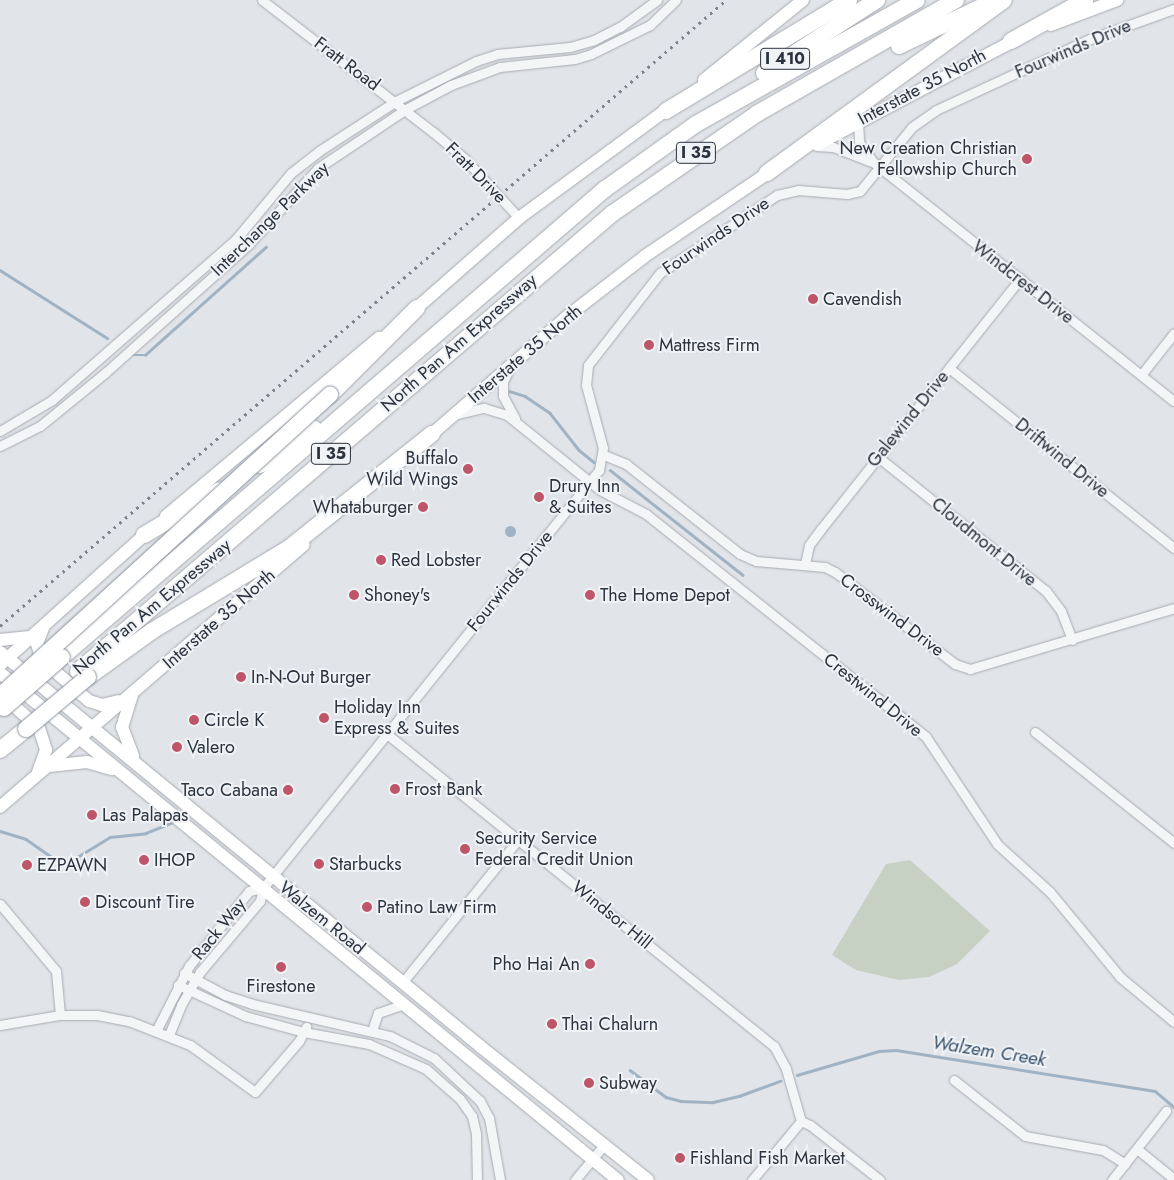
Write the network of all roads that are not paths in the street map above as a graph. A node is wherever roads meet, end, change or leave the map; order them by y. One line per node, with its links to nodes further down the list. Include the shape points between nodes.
1 (262, 0): 16 (street, Fratt Road)
2 (657, 0): 16 (street, Interchange Parkway, via 600,38 570,47 490,56)
3 (676, 0): 17 (street, Interchange Parkway, via 650,25 591,54 575,59 500,67 451,84)
4 (803, 0): 18 (main road)
5 (849, 0): 18 (highway)
6 (877, 0): 20 (highway, I 410, via 744,86)
7 (917, 0): 20 (highway, North Pan Am Expressway / I 35)
8 (956, 0): 15 (highway, North Pan Am Expressway)
9 (997, 0): 15 (highway, I 410, via 841,76)
10 (1004, 0): 25 (highway)
11 (1085, 0): 14 (highway)
12 (1117, 0): 14 (main road, Interstate 35 North)
13 (1174, 10): 24 (street, Fourwinds Drive, via 1090,39 936,110 912,127)
14 (1011, 41): 19 (main road, Interstate 35 North)
15 (816, 80): 53 (highway, North Pan Am Expressway / I 35, via 742,123 613,213)
16 (396, 101): 17 (street, Fratt Road); 37 (street, Interchange Parkway, via 319,151 292,173 236,239 52,400)
17 (406, 109): 21 (street, Fratt Road); 39 (street, Interchange Parkway, via 318,168 248,245 106,372 40,426)
18 (666, 111): 26 (main road)
19 (858, 121): 22 (main road, Interstate 35 North); 23 (street, Windcrest Drive, via 859,142)
20 (696, 124): 30 (highway, North Pan Am Expressway / I 35, via 581,208)
21 (431, 130): 26 (street, Fratt Drive, via 464,158)
22 (813, 146): 23 (street, Windcrest Drive, via 833,147); 25 (main road, Interstate 35 North)
23 (873, 162): 24 (street, Windcrest Drive)
24 (880, 168): 27 (street, Windcrest Drive); 40 (street, Fourwinds Drive, via 860,191 847,194 798,190 777,195 660,273 588,365 586,385)
25 (767, 173): 31 (main road, Interstate 35 North, via 645,256)
26 (519, 218): 28 (main road)
27 (1020, 279): 32 (street, Galewind Drive); 33 (street, Windcrest Drive)
28 (417, 308): 43 (main road); 55 (highway, bridge, via 330,395)
29 (1174, 333): 33 (street)
30 (421, 346): 43 (highway, via 287,447); 55 (highway, North Pan Am Expressway / I 35, bridge, via 62,657)
31 (510, 366): 35 (main road, Interstate 35 North); 36 (street, Crestwind Drive, via 503,382 503,396)
32 (949, 368): 41 (street, Galewind Drive); 44 (street, Driftwind Drive)
33 (1141, 375): 34 (street, Windcrest Drive)
34 (1174, 401)
35 (454, 415): 36 (street, Crestwind Drive, via 494,409); 38 (main road, Interstate 35 North)
36 (518, 423): 42 (street, Crestwind Drive)
37 (0, 432)
38 (432, 434): 53 (highway, via 288,548); 54 (main road, Interstate 35 North)
39 (0, 446)
40 (604, 455): 42 (street, Fourwinds Drive); 45 (street, Crosswind Drive, via 626,464 740,554 756,562)
41 (878, 457): 45 (street, Galewind Drive, via 809,545); 50 (street, Cloudmont Drive, via 1046,591 1062,610)
42 (590, 482): 59 (street, Fourwinds Drive); 81 (street, Crestwind Drive, via 646,514 926,737 997,844 1050,892 1120,977)
43 (144, 535): 47 (main road)
44 (1174, 548)
45 (804, 564): 50 (street, Crosswind Drive, via 835,572 955,664 970,669)
46 (1174, 608): 50 (street, Crosswind Drive)
47 (44, 626): 48 (main road); 54 (main road, via 38,639 40,656 81,695 102,705)
48 (32, 636): 49 (main road); 51 (main road)
49 (0, 640)
50 (1072, 640)
51 (2, 658): 57 (main road, Walzem Road)
52 (0, 673): 60 (main road, Walzem Road)
53 (83, 674): 56 (highway, North Pan Am Expressway / I 35)
54 (132, 694): 57 (main road, Interstate 35 North); 63 (main road, via 122,727)
55 (1, 702): 64 (main road, via 39,728 46,750)
56 (22, 725): 61 (highway, North Pan Am Expressway / I 35); 62 (highway)
57 (92, 726): 60 (main road, Interstate 35 North); 63 (main road, Walzem Road)
58 (1035, 732): 68 (street)
59 (387, 734): 67 (street, Windsor Hill); 69 (street, Fourwinds Drive)
60 (80, 737): 64 (main road, Interstate 35 North); 65 (main road, Walzem Road)
61 (0, 738)
62 (0, 750)
63 (137, 762): 69 (main road, Walzem Road)
64 (42, 771): 65 (main road, via 87,762); 66 (main road, Interstate 35 North)
65 (128, 777): 70 (main road, Walzem Road)
66 (0, 807)
67 (518, 840): 75 (street); 89 (street, Windsor Hill, via 774,1046 786,1069)
68 (1174, 843)
69 (273, 876): 70 (street, Fourwinds Drive); 75 (main road, Walzem Road)
70 (263, 888): 72 (main road, Walzem Road); 73 (street, Rack Way, via 250,891); 74 (street, Rack Way, via 260,901)
71 (0, 904): 79 (street, via 56,971)
72 (343, 956): 75 (main road, via 391,986 397,988); 78 (main road, Walzem Road)
73 (184, 973): 74 (street); 76 (street, Rack Way)
74 (196, 979): 77 (street, Rack Way); 80 (street, via 225,994)
75 (402, 983): 90 (main road, Walzem Road)
76 (178, 985): 77 (street); 83 (street, Rack Way)
77 (189, 990): 85 (street, via 245,1016); 86 (street, Rack Way)
78 (400, 1005): 84 (street, via 378,1013); 92 (main road, Walzem Road)
79 (60, 1015): 82 (street); 83 (street, via 97,1015)
80 (309, 1020): 84 (street); 85 (street)
81 (1174, 1022)
82 (0, 1025)
83 (156, 1030): 86 (street)
84 (372, 1031): 96 (street, via 412,1045 434,1058 474,1094 489,1118)
85 (304, 1032): 86 (street, via 255,1092 190,1045); 95 (street, via 386,1049 433,1075 460,1099 472,1116 476,1134)
86 (169, 1036)
87 (954, 1080): 93 (street, via 1025,1136 1103,1150)
88 (1166, 1111): 91 (street)
89 (801, 1121): 100 (street); 101 (street)
90 (604, 1145): 92 (street); 99 (main road, Walzem Road)
91 (1137, 1149): 93 (street); 94 (street)
92 (591, 1160): 97 (street); 98 (main road, Walzem Road)
93 (1125, 1164): 102 (street)
94 (1174, 1179)
95 (477, 1180)
96 (500, 1180)
97 (575, 1180)
98 (618, 1180)
99 (648, 1180)
100 (752, 1180)
101 (880, 1180)
102 (1112, 1180)

